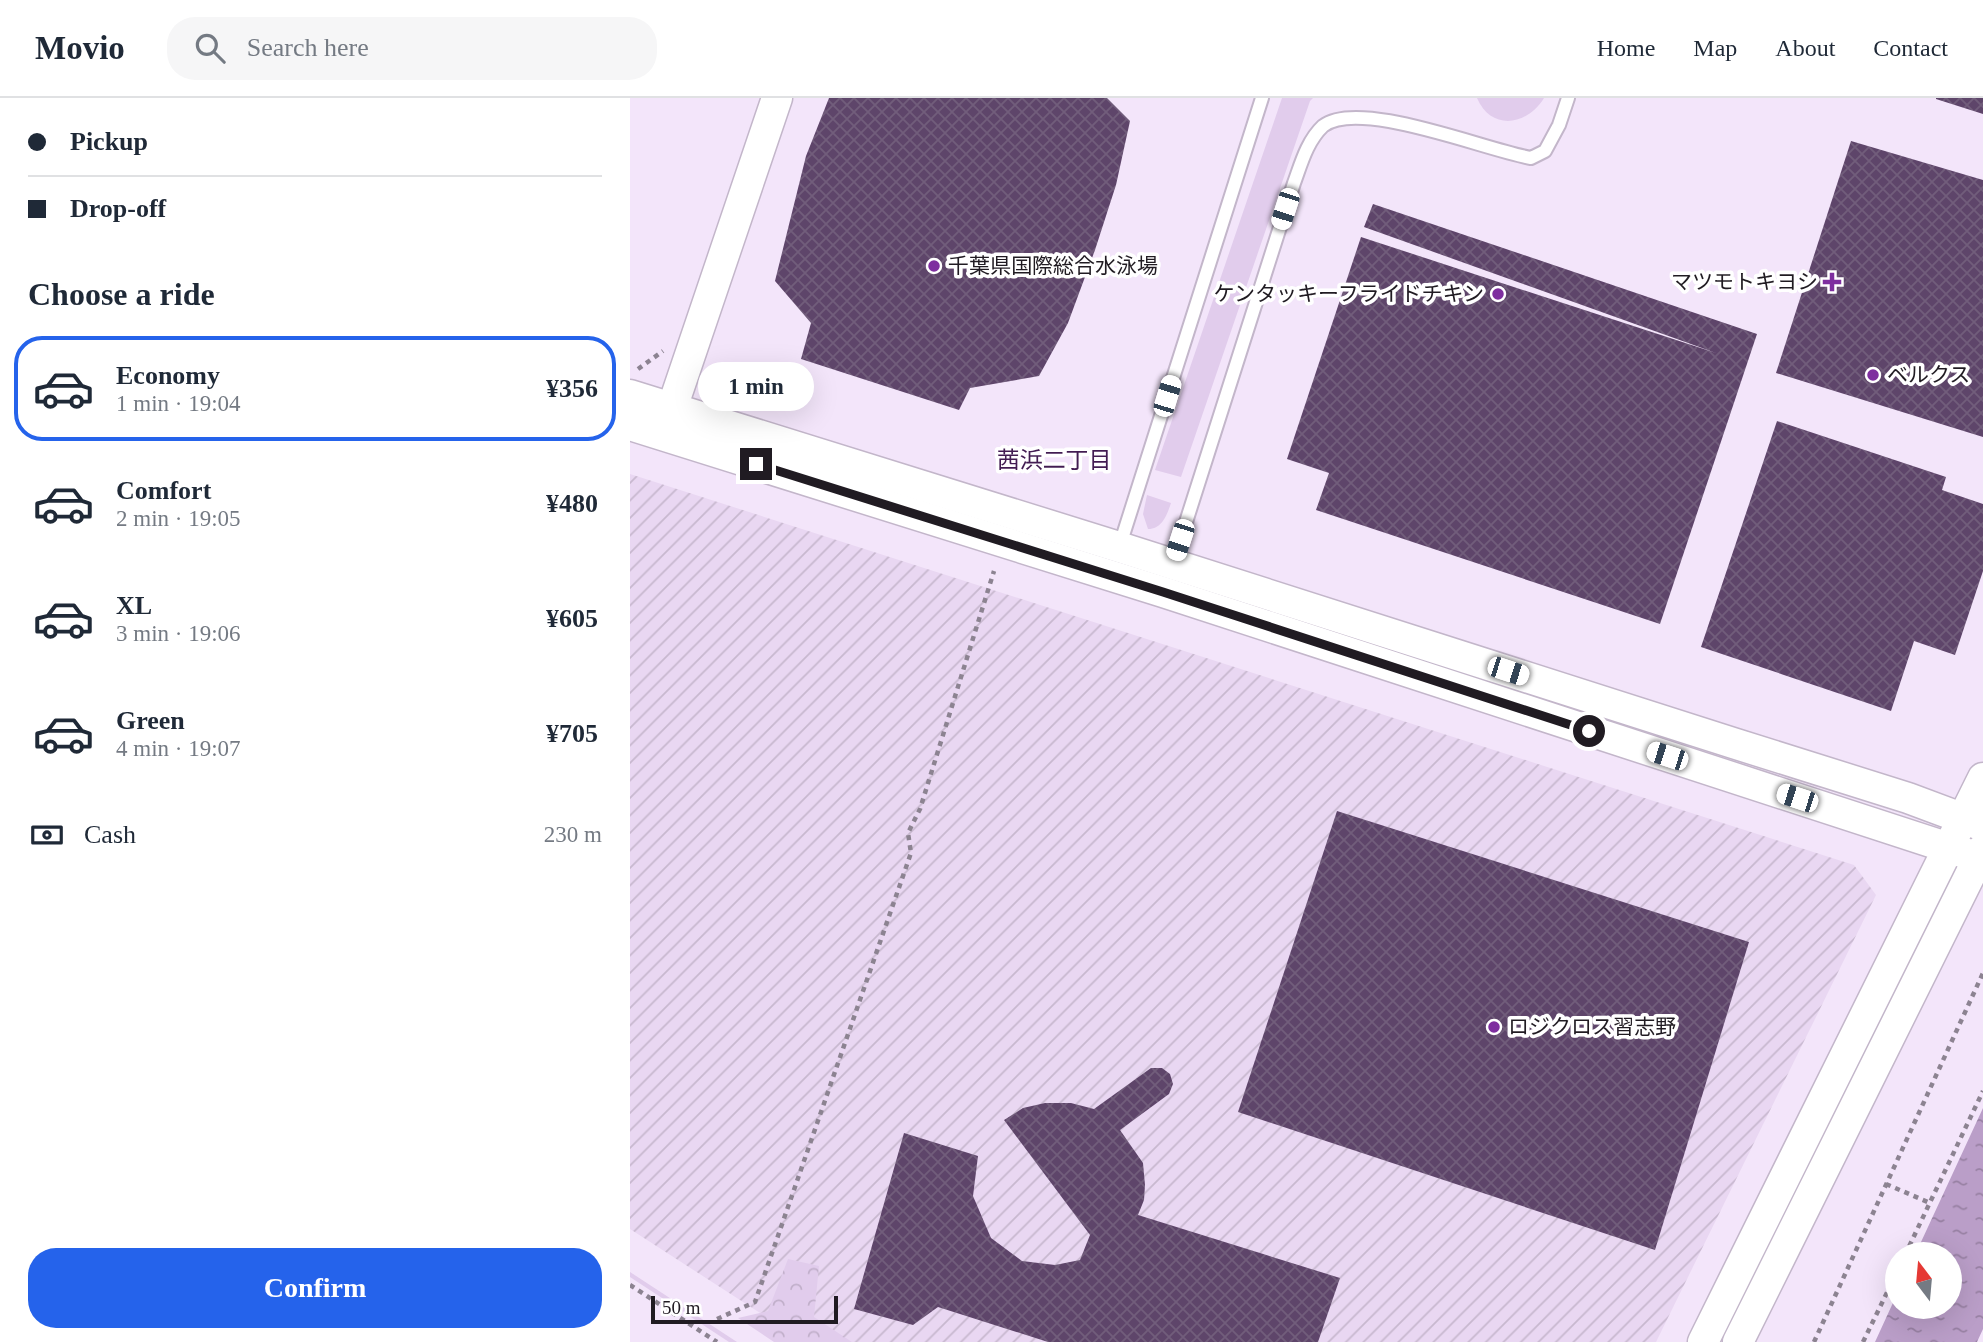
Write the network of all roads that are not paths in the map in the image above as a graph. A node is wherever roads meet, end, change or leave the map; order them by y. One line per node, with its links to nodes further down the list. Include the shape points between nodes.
1 (777, 98): 5 (street)
2 (1262, 98): 7 (lane)
3 (1567, 98): 8 (lane, via 1545,151 1531,158 1391,118 1347,116 1324,124 1310,141 1289,196)
4 (630, 395): 5 (street)
5 (667, 422): 6 (street); 7 (street)
6 (630, 425)
7 (1115, 561): 8 (street)
8 (1168, 578): 10 (street, via 1858,782); 11 (street)
9 (1983, 778): 10 (street)
10 (1973, 822): 11 (street)
11 (1949, 847): 12 (street); 13 (street)
12 (1982, 855): 14 (street)
13 (1703, 1342)
14 (1738, 1342)

